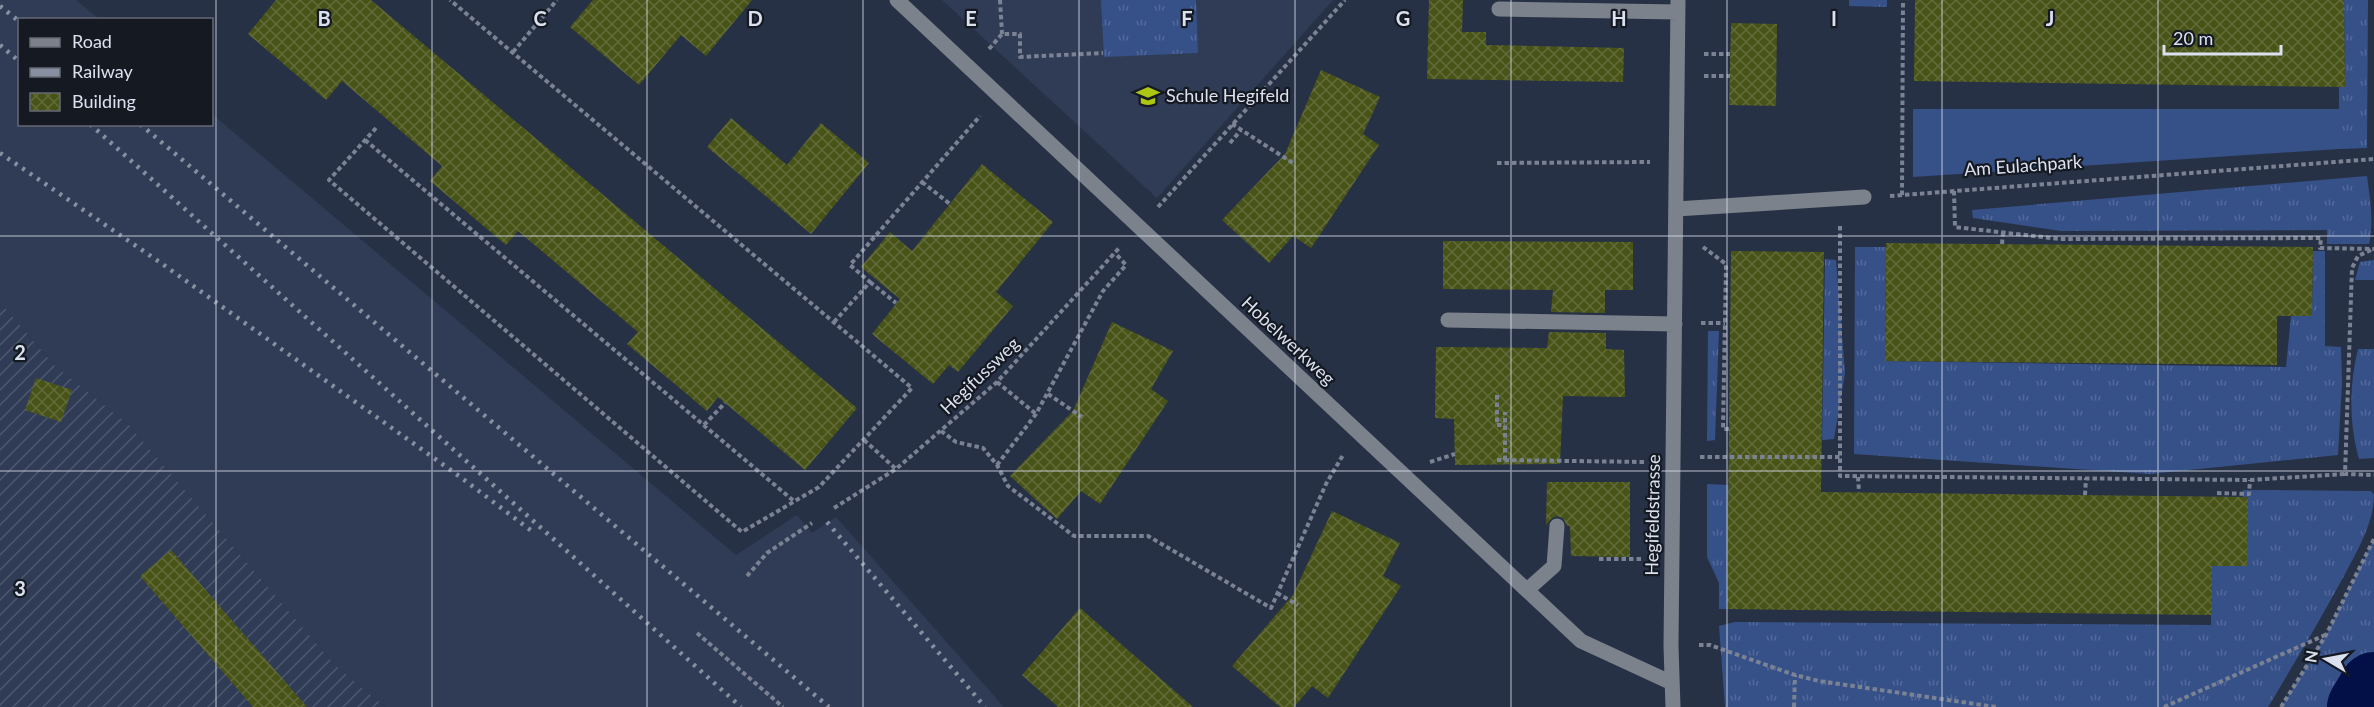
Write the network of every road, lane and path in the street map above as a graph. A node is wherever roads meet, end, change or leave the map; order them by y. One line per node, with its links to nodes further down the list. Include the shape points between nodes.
1 (450, 0): 11 (path)
2 (557, 0): 11 (path)
3 (897, 0): 17 (street, Hobelwerkweg)
4 (1000, 0): 9 (path)
5 (1345, 0): 18 (path)
6 (1903, 0): 29 (path)
7 (1678, 6): 8 (street, Hegifeldstrasse); 34 (street, Hegifeldstrasse)
8 (1499, 9)
9 (1002, 34): 10 (path); 12 (path, via 1020,34 1020,57)
10 (987, 51)
11 (513, 52): 46 (path)
12 (1103, 53)
13 (1703, 54): 14 (path)
14 (1730, 54)
15 (1703, 76): 16 (path)
16 (1730, 76)
17 (998, 95): 27 (path); 61 (street, Hobelwerkweg)
18 (1232, 124): 20 (path); 33 (path)
19 (376, 128): 21 (path)
20 (1241, 130): 22 (path); 25 (path)
21 (365, 140): 57 (path); 80 (path, via 329,180 742,532)
22 (1230, 143)
23 (2374, 159): 28 (path, Am Eulachpark)
24 (1654, 162): 26 (path)
25 (1293, 163)
26 (1497, 163)
27 (922, 182): 32 (path); 43 (path, via 850,265)
28 (1954, 191): 29 (path, Am Eulachpark); 35 (path, via 1955,227)
29 (1902, 195): 30 (path, Am Eulachpark)
30 (1864, 197): 31 (street)
31 (1840, 199): 34 (street); 65 (path)
32 (950, 204)
33 (1157, 207)
34 (1676, 209): 49 (street, Hegifeldstrasse)
35 (2003, 232): 36 (path, via 2060,239); 38 (path)
36 (2136, 239): 40 (path); 41 (path, via 2321,238 2320,248)
37 (1125, 242): 42 (path, Hegifussweg)
38 (2002, 244)
39 (1702, 246): 48 (path, via 1726,264)
40 (2136, 246)
41 (2374, 249): 72 (path, via 2358,256 2352,268)
42 (1114, 253): 50 (path, Hegifussweg); 51 (path, via 1126,265 1103,291)
43 (870, 282): 44 (path); 46 (path)
44 (896, 303)
45 (1448, 320): 49 (street)
46 (834, 322): 62 (path, via 912,388)
47 (1701, 323): 48 (path)
48 (1725, 323): 59 (path, via 1723,429)
49 (1675, 324): 93 (street, Hegifeldstrasse)
50 (997, 382): 55 (path); 60 (path, Hegifussweg)
51 (1048, 394): 55 (path); 56 (path)
52 (1497, 395): 58 (path, via 1497,425)
53 (725, 403): 57 (path)
54 (1505, 412): 58 (path)
55 (1036, 414): 70 (path)
56 (1082, 417)
57 (704, 425): 80 (path)
58 (1505, 426): 67 (path)
59 (1729, 429)
60 (941, 431): 70 (path, via 956,442 983,448); 71 (path, Hegifussweg)
61 (1360, 434): 88 (street, Hobelwerkweg); 89 (path, via 1326,483)
62 (864, 440): 71 (path); 80 (path, via 819,487)
63 (1455, 454): 69 (path)
64 (1700, 457): 65 (path)
65 (1840, 457): 74 (path, via 1840,476)
66 (1497, 460): 67 (path)
67 (1504, 460): 68 (path)
68 (1652, 462)
69 (1423, 464)
70 (997, 465): 89 (path, via 1008,486 1074,536 1148,536 1270,608)
71 (896, 469): 81 (path, Hegifussweg)
72 (2345, 474): 73 (path); 76 (path)
73 (2374, 475)
74 (1858, 477): 75 (path); 77 (path)
75 (2086, 478): 76 (path); 79 (path)
76 (2250, 480): 78 (path, via 2249,494)
77 (1859, 492)
78 (2217, 494)
79 (2085, 495)
80 (795, 502)
81 (834, 507)
82 (812, 523): 87 (path, via 767,553)
83 (1557, 526): 88 (street, via 1554,566)
84 (2374, 538): 92 (path)
85 (1599, 559): 86 (path)
86 (1651, 559)
87 (747, 576)
88 (1527, 590): 95 (street, Hobelwerkweg, via 1581,641)
89 (1277, 593): 90 (path)
90 (1298, 605)
91 (697, 633): 96 (path)
92 (2326, 635): 100 (path); 101 (path)
93 (1671, 646): 94 (path, via 1710,645); 95 (street, Hegifeldstrasse)
94 (1795, 675): 98 (path); 99 (path)
95 (1672, 683): 97 (street, Hegifeldstrasse)
96 (783, 707)
97 (1673, 707)
98 (1794, 707)
99 (1996, 707)
100 (2164, 707)
101 (2281, 707)

